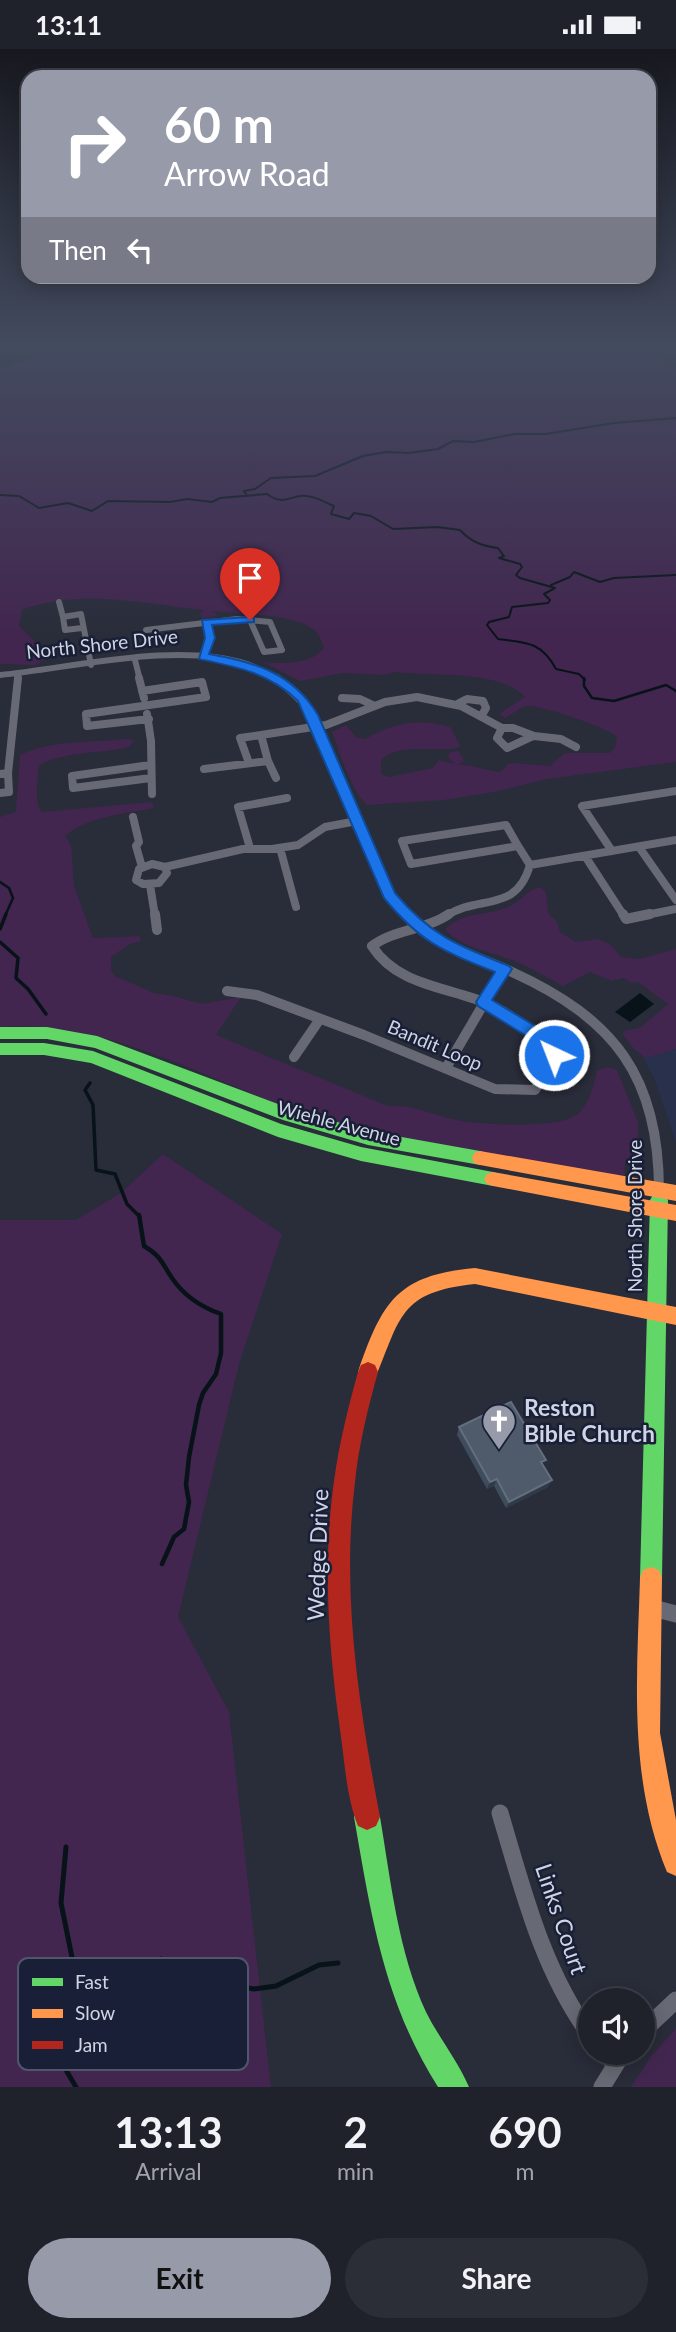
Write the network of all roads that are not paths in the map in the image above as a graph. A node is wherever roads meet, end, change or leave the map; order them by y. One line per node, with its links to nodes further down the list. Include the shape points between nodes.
1 (59, 602): 2 (street)
2 (63, 617): 5 (street, via 65,630); 5 (street, via 81,614)
3 (250, 620): 3 (street, via 264,652 282,650 270,622); 4 (street)
4 (206, 623): 6 (street); 7 (street, via 210,638)
5 (82, 628): 9 (street)
6 (146, 630)
7 (203, 656): 8 (street, North Shore Drive); 17 (street, North Shore Drive, via 240,663 277,678 303,699)
8 (135, 660): 9 (street, North Shore Drive); 12 (street)
9 (91, 665): 10 (street, North Shore Drive)
10 (18, 674): 11 (street, North Shore Drive); 26 (street)
11 (0, 675)
12 (142, 691): 15 (street); 15 (street, via 202,682 206,697)
13 (342, 698): 14 (street)
14 (375, 706): 17 (street, via 343,721); 18 (street, via 418,698 459,703)
15 (146, 707): 16 (street); 16 (street, via 86,714 87,726)
16 (149, 719): 24 (street)
17 (317, 726): 19 (street); 34 (street, North Shore Drive)
18 (502, 728): 20 (street, via 514,727); 20 (street, via 497,738 507,748)
19 (261, 735): 22 (street); 23 (street, via 240,738)
20 (533, 736): 21 (street, via 567,739)
21 (576, 747)
22 (268, 761): 23 (street); 28 (street)
23 (249, 763): 25 (street)
24 (150, 765): 27 (street); 27 (street, via 72,776 73,788)
25 (204, 769)
26 (4, 774): 30 (street, via 9,792)
27 (151, 778): 31 (street)
28 (275, 778)
29 (676, 791): 40 (street, via 582,806)
30 (0, 793)
31 (152, 794)
32 (287, 799): 38 (street, via 238,807)
33 (133, 817): 43 (street)
34 (358, 821): 39 (street, via 325,827 298,845); 49 (street, North Shore Drive, via 389,895)
35 (676, 841): 37 (street)
36 (518, 846): 36 (street, via 411,864 401,841 506,825); 42 (street)
37 (639, 847): 40 (street); 46 (street)
38 (250, 848): 39 (street); 44 (street)
39 (280, 848): 47 (street)
40 (612, 851): 41 (street)
41 (585, 856): 42 (street); 48 (street, via 626,919)
42 (530, 865): 49 (street, via 527,880 518,891 499,902 455,911)
43 (142, 867): 44 (street); 45 (street, via 136,880)
44 (165, 867): 45 (street, via 165,878)
45 (150, 885): 50 (street)
46 (676, 900)
47 (296, 907)
48 (676, 909)
49 (417, 927): 51 (street, North Shore Drive, via 453,949); 53 (street, Bandit Loop, via 380,938 372,946 376,955 401,974)
50 (157, 930)
51 (504, 969): 53 (street); 59 (street, North Shore Drive, via 576,1008 631,1066 653,1115)
52 (227, 991): 54 (street, Bandit Loop, via 257,995)
53 (483, 1002): 58 (street); 58 (street, Bandit Loop, via 552,1047 554,1055 535,1090 495,1089)
54 (320, 1019): 57 (street); 58 (street, Bandit Loop)
55 (0, 1033): 59 (main road, Wiehle Avenue, via 47,1033 97,1042 283,1113 368,1137)
56 (0, 1049): 61 (main road, Wiehle Avenue, via 44,1049 93,1057 278,1130 361,1154)
57 (294, 1057)
58 (446, 1069)
59 (659, 1191): 60 (main road, Wiehle Avenue); 61 (main road, North Shore Drive)
60 (676, 1193)
61 (659, 1209): 62 (main road, Wiehle Avenue); 63 (main road, North Shore Drive)
62 (676, 1213)
63 (656, 1312): 64 (main road, Wedge Drive); 65 (main road, North Shore Drive); 73 (main road, Wedge Drive, via 475,1276 443,1277 412,1290 393,1309 356,1411 337,1546 346,1712 402,1989 417,2027)
64 (676, 1316)
65 (649, 1607): 66 (street); 68 (main road, North Shore Drive, via 648,1733 660,1809)
66 (676, 1614)
67 (500, 1813): 71 (street, Links Court, via 557,1986)
68 (676, 1863)
69 (676, 2000): 70 (street)
70 (655, 2020)
71 (578, 2021)
72 (612, 2065): 74 (street)
73 (455, 2087)
74 (602, 2087)

